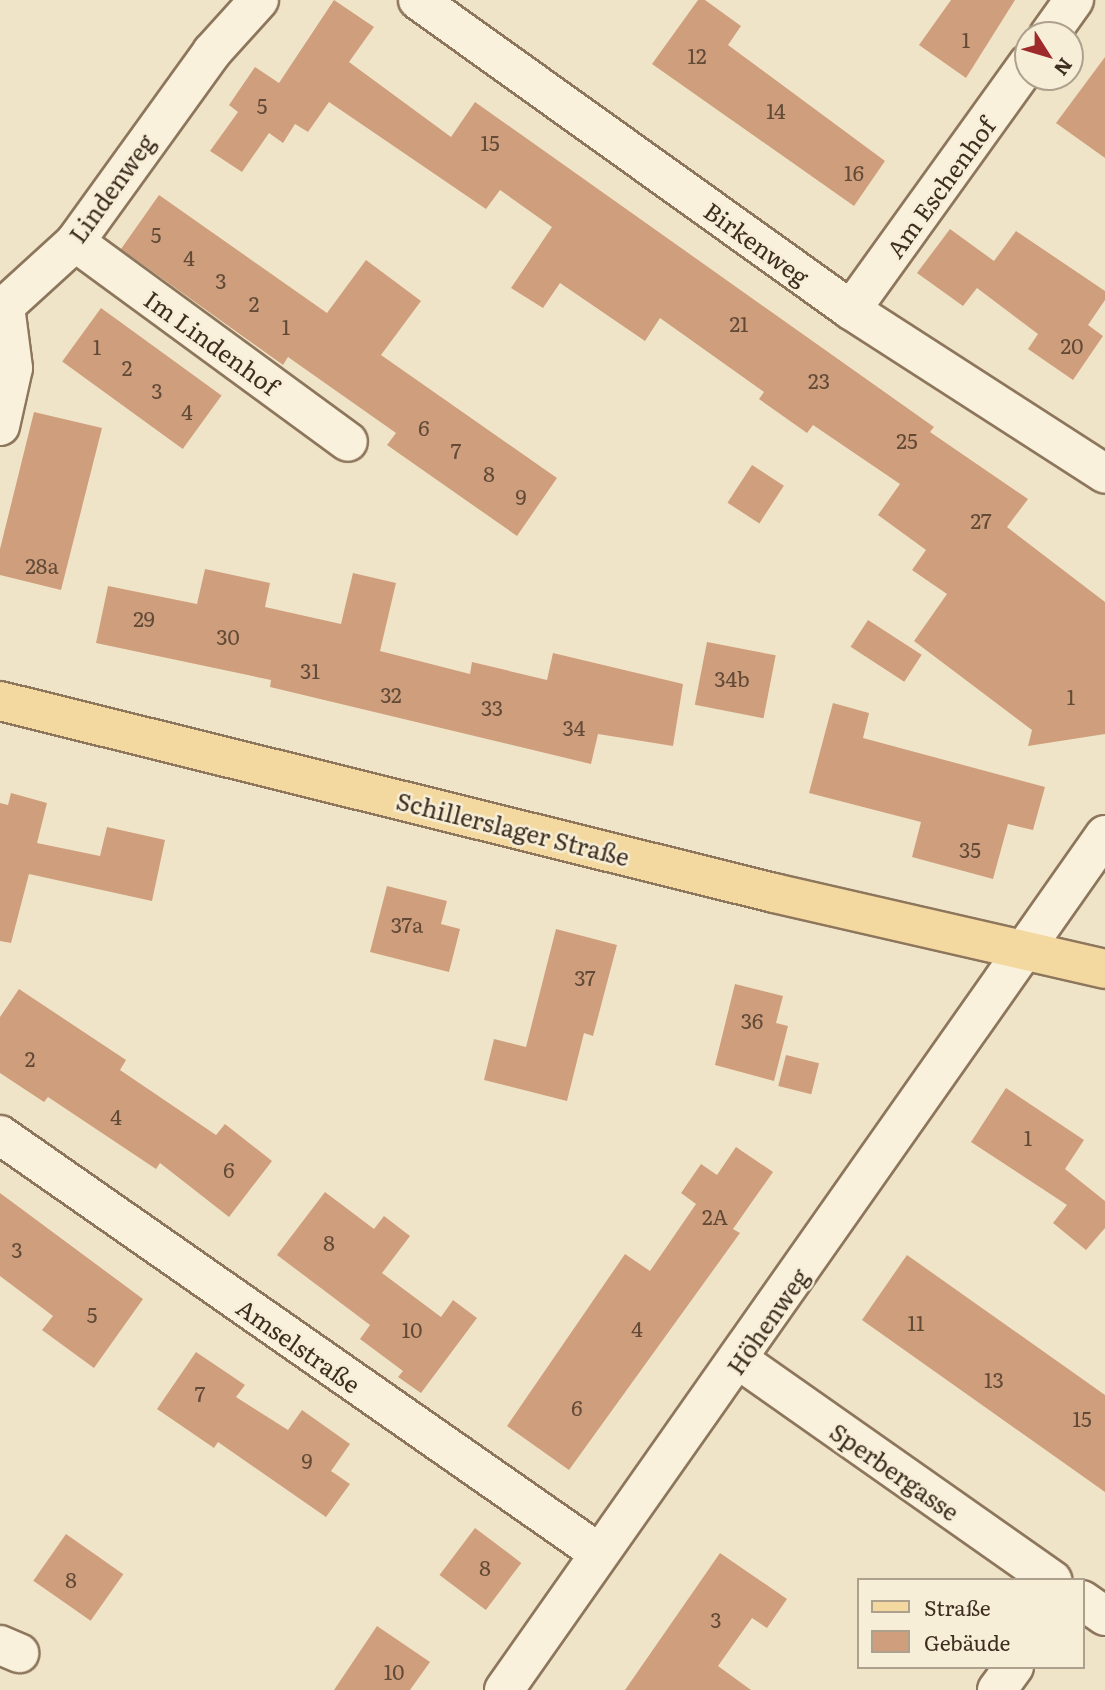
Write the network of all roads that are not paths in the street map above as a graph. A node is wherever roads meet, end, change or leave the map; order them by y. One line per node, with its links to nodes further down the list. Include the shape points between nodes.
1 (259, 0): 6 (street, Lindenweg, via 212,52)
2 (418, 0): 8 (street, Birkenweg)
3 (1074, 0): 4 (street)
4 (1059, 21)
5 (1014, 83): 8 (street, Am Eschenhof)
6 (75, 242): 7 (street, Lindenweg); 10 (street, Im Lindenhof)
7 (2, 302): 9 (street, Lindenweg, via 13,368)
8 (851, 310): 11 (street, Birkenweg)
9 (0, 426)
10 (348, 442)
11 (1105, 474)
12 (0, 701): 14 (main road, Schillerslager Straße, via 774,893)
13 (1105, 835): 14 (street, Höhenweg)
14 (1027, 950): 15 (main road, Schillerslager Straße); 17 (street, Höhenweg)
15 (1105, 970)
16 (0, 1135): 18 (street, Amselstraße)
17 (739, 1360): 18 (street, Höhenweg); 19 (street, Sperbergasse)
18 (599, 1553): 23 (street, Höhenweg)
19 (1049, 1578)
20 (1084, 1602): 21 (street)
21 (1105, 1616)
22 (1013, 1669): 24 (street)
23 (504, 1690)
24 (997, 1690)

